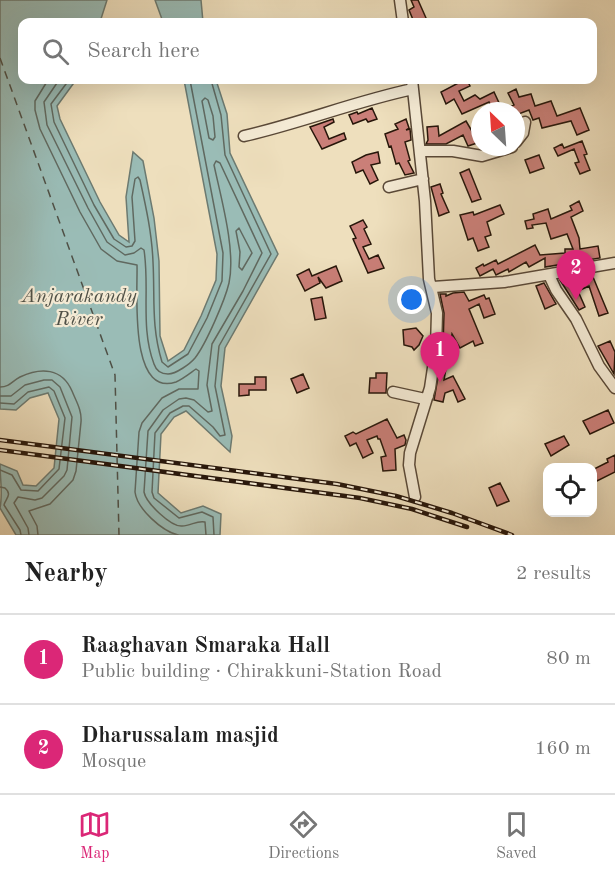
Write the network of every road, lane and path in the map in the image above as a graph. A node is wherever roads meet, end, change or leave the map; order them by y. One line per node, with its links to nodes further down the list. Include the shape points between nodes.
1 (400, 0): 2 (street)
2 (402, 18)
3 (413, 84): 4 (street); 5 (street)
4 (244, 136)
5 (420, 151): 6 (street); 7 (street)
6 (471, 154)
7 (423, 179): 8 (street); 11 (street, via 422,263)
8 (389, 187)
9 (615, 263): 10 (street)
10 (549, 275): 11 (street); 12 (street)
11 (433, 287): 14 (street, via 436,348)
12 (615, 388)
13 (393, 392): 14 (street, via 425,399)
14 (428, 396): 16 (street, via 411,453)
15 (400, 479): 16 (street)
16 (412, 480): 17 (street)
17 (415, 496)

